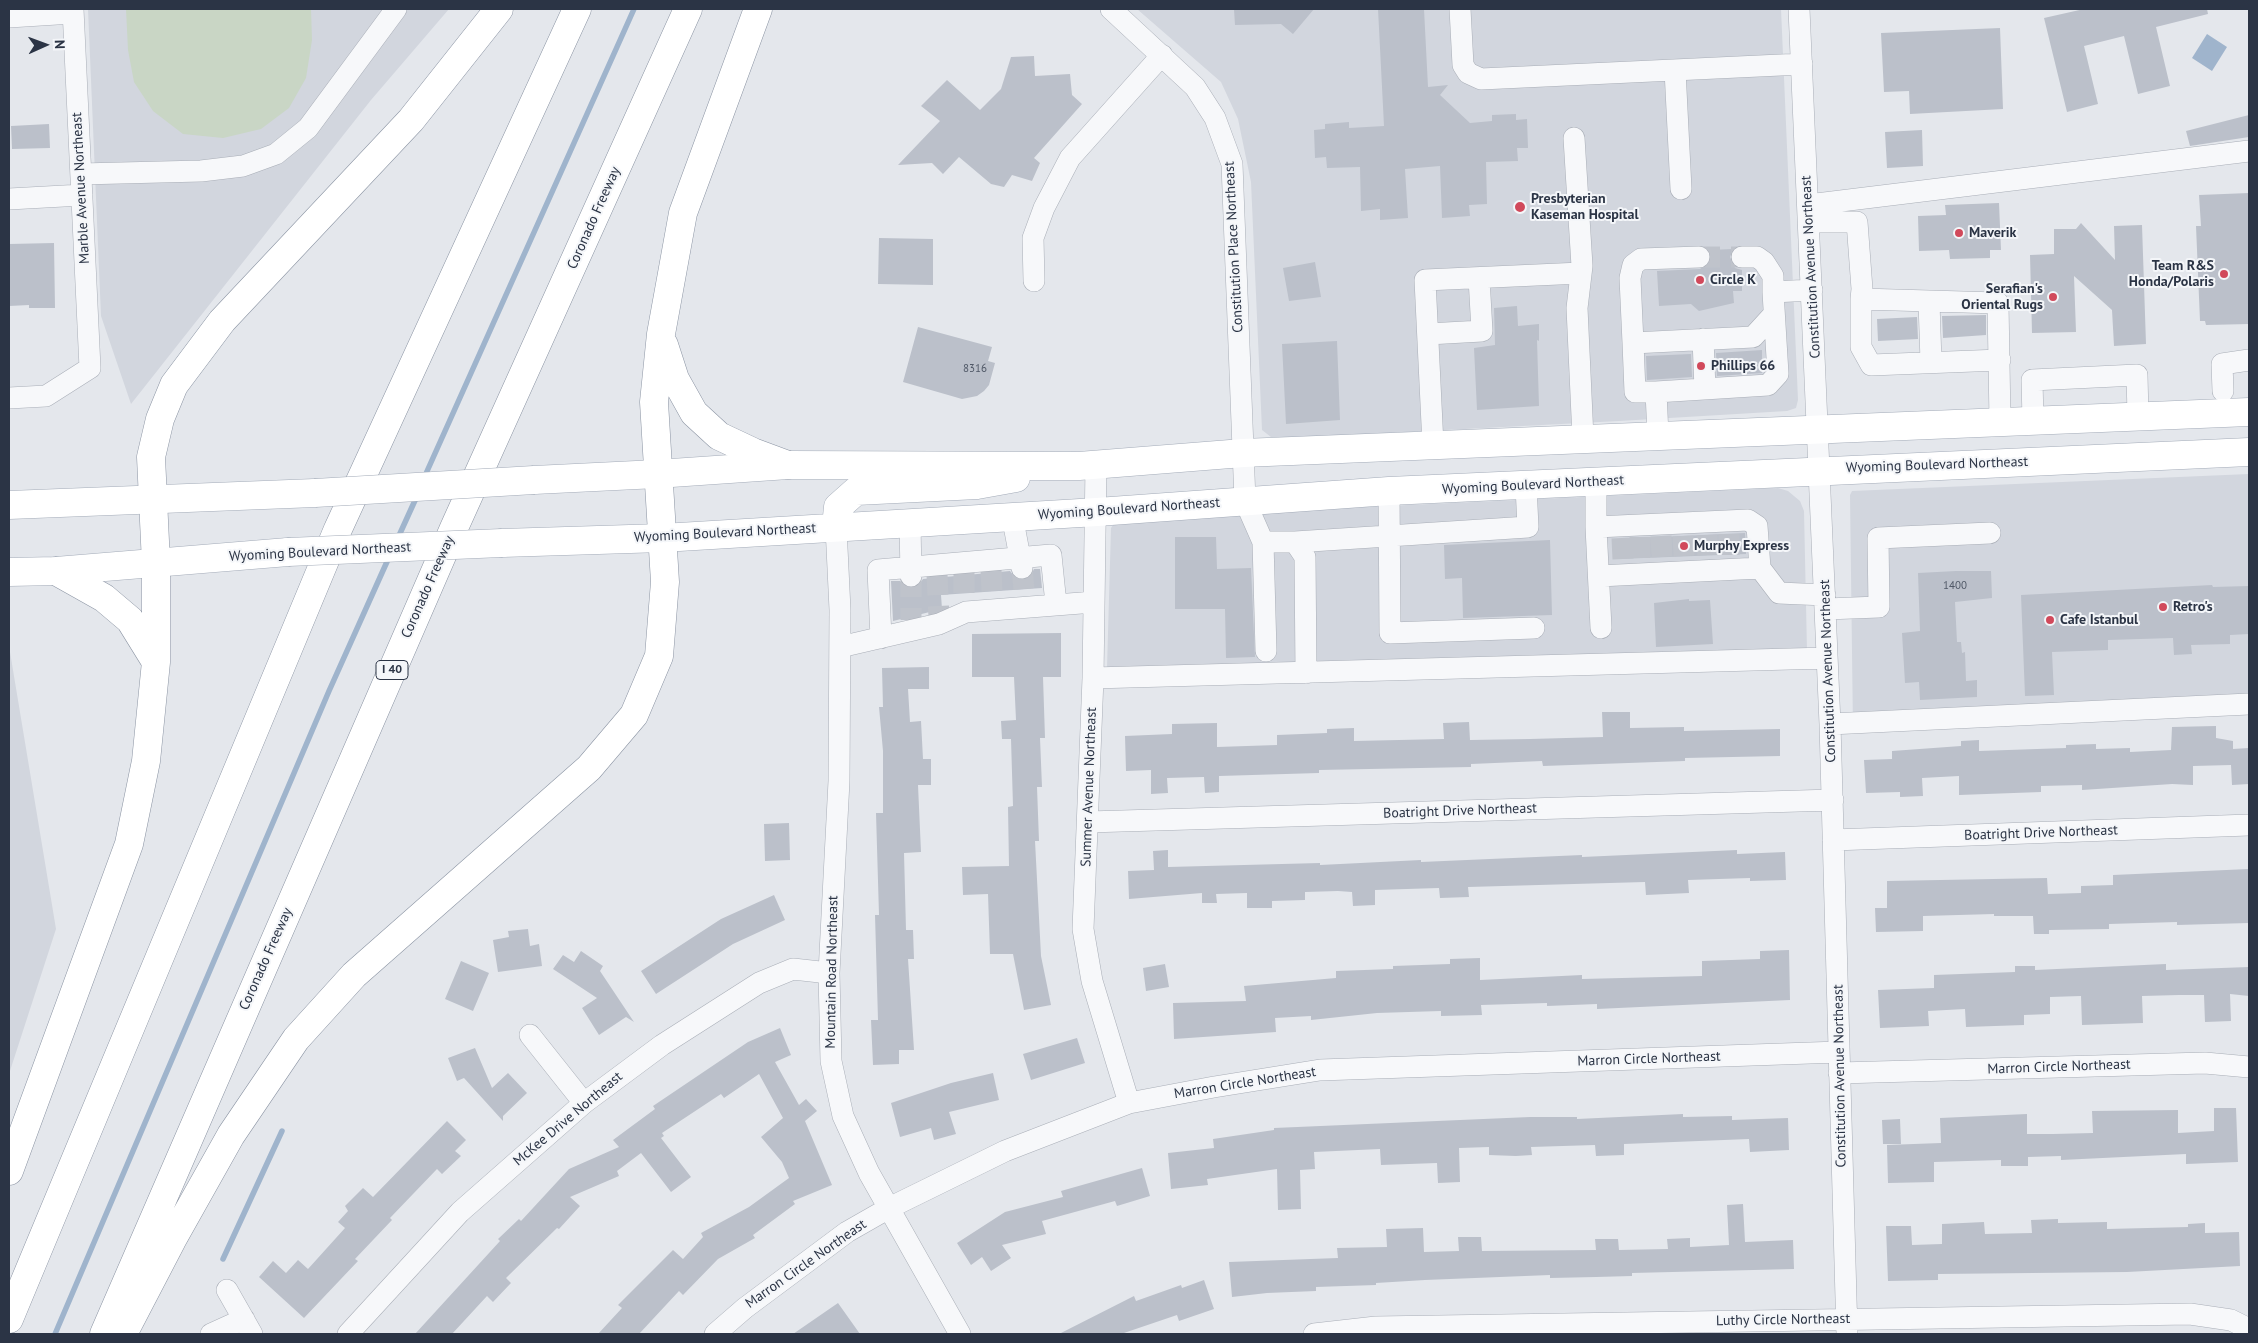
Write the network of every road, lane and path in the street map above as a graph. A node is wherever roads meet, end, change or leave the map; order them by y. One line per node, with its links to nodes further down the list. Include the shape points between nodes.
1 (396, 9): 16 (street, via 308,128 276,154 243,166 201,171)
2 (499, 9): 59 (main road, via 411,120 222,321 174,385 160,419 151,457)
3 (577, 9): 108 (main road, via 338,529)
4 (688, 9): 112 (main road, Coronado Freeway / I 40, via 454,528)
5 (758, 9): 31 (main road, via 683,213)
6 (1111, 9): 11 (street, Constitution Place Northeast)
7 (1460, 9): 13 (street, via 1463,65 1468,73 1481,79)
8 (1799, 9): 12 (street, Constitution Avenue Northeast)
9 (73, 11): 10 (street); 16 (street, Marble Avenue Northeast)
10 (9, 16)
11 (1162, 55): 25 (street, via 1070,158 1044,208 1033,238); 51 (street, Constitution Place Northeast, via 1195,87 1211,111 1232,164)
12 (1802, 64): 13 (street); 20 (street, Constitution Avenue Northeast)
13 (1675, 70): 17 (street)
14 (1574, 138): 23 (street)
15 (2249, 151): 20 (street)
16 (81, 174): 18 (street, Marble Avenue Northeast)
17 (1681, 189)
18 (82, 195): 19 (street); 41 (street, Marble Avenue Northeast, via 90,368 46,396)
19 (9, 199)
20 (1809, 214): 26 (street, Constitution Avenue Northeast); 28 (street, via 1857,222)
21 (1699, 257): 34 (street, via 1641,259 1633,265 1630,278)
22 (1742, 257): 27 (street, via 1757,257 1764,262 1773,276)
23 (1581, 273): 24 (street); 48 (street, via 1576,308)
24 (1479, 278): 32 (street, via 1482,331); 32 (street, via 1425,280)
25 (1034, 281)
26 (1812, 290): 27 (street); 46 (street, Constitution Avenue Northeast)
27 (1773, 292): 30 (street)
28 (1861, 300): 29 (street); 37 (street, via 1861,347 1871,365)
29 (1928, 302): 35 (street, via 1998,303); 37 (street)
30 (1774, 314): 33 (street, via 1753,337); 38 (street, via 1778,374 1768,385)
31 (661, 334): 52 (main road, via 675,379 694,413 719,436); 55 (main road, via 654,402)
32 (1428, 334): 49 (street)
33 (1703, 339): 34 (street); 38 (street)
34 (1633, 343): 40 (street, via 1636,392)
35 (2000, 360): 37 (street); 45 (street)
36 (2249, 360): 39 (street, via 2222,364)
37 (1931, 362)
38 (1705, 389): 40 (street)
39 (2223, 391)
40 (1656, 392): 47 (street)
41 (9, 398)
42 (2249, 412): 43 (main road)
43 (2138, 416): 44 (main road); 44 (street, via 2137,375 2032,380)
44 (2033, 420): 45 (main road)
45 (2000, 421): 46 (main road)
46 (1818, 428): 47 (main road); 54 (street, Constitution Avenue Northeast)
47 (1658, 435): 48 (main road)
48 (1583, 438): 49 (main road)
49 (1433, 445): 51 (main road)
50 (2249, 452): 54 (main road, Wyoming Boulevard Northeast)
51 (1243, 453): 53 (main road); 60 (street, Constitution Place Northeast)
52 (788, 465): 53 (main road); 55 (main road)
53 (1087, 466): 62 (street, Summer Avenue Northeast); 65 (main road, via 977,485 856,491 838,507)
54 (1821, 470): 56 (main road, Wyoming Boulevard Northeast); 81 (street, Constitution Avenue Northeast)
55 (657, 474): 59 (main road, bridge, via 315,493); 69 (main road)
56 (1596, 482): 57 (main road, Wyoming Boulevard Northeast); 66 (street)
57 (1526, 486): 58 (main road, Wyoming Boulevard Northeast); 68 (street, via 1528,527)
58 (1389, 490): 60 (main road, Wyoming Boulevard Northeast); 68 (street)
59 (153, 498): 61 (main road); 75 (main road)
60 (1245, 501): 62 (main road, Wyoming Boulevard Northeast); 70 (street)
61 (9, 505)
62 (1097, 512): 63 (main road, Wyoming Boulevard Northeast); 80 (street, Summer Avenue Northeast)
63 (1014, 516): 64 (main road, Wyoming Boulevard Northeast); 74 (street)
64 (910, 523): 65 (main road, Wyoming Boulevard Northeast); 77 (street)
65 (836, 527): 69 (main road, Wyoming Boulevard Northeast); 86 (street, Mountain Road Northeast)
66 (1596, 527): 72 (street, via 1630,532 1660,530); 79 (street)
67 (1990, 533): 81 (street, via 1878,538 1879,607)
68 (1390, 536): 71 (street); 83 (street, via 1390,633)
69 (662, 538): 75 (main road, Wyoming Boulevard Northeast, bridge, via 288,552); 113 (main road, via 665,582 659,656 634,715 589,768 354,975 296,1039 231,1135)
70 (1264, 542): 71 (street); 87 (street)
71 (1296, 542): 90 (street, via 1304,557)
72 (1684, 547): 73 (street); 73 (street); 79 (street, via 1662,565 1632,567)
73 (1729, 547): 81 (street, via 1779,593)
74 (1022, 562): 77 (street); 82 (street, via 1051,555)
75 (156, 564): 76 (main road, Wyoming Boulevard Northeast); 89 (main road)
76 (56, 571): 78 (main road, Wyoming Boulevard Northeast); 89 (main road, via 104,598 130,620)
77 (911, 571): 85 (street, via 878,570)
78 (9, 572)
79 (1598, 576): 84 (street)
80 (1094, 602): 82 (street); 91 (street, Summer Avenue Northeast)
81 (1825, 602): 88 (street, Constitution Avenue Northeast)
82 (1056, 604): 85 (street, via 1024,598 965,603 939,621 912,625)
83 (1534, 628)
84 (1601, 628)
85 (881, 638): 86 (street)
86 (840, 647): 98 (street, Mountain Road Northeast, via 839,781)
87 (1266, 651)
88 (1827, 658): 90 (street); 93 (street, Constitution Avenue Northeast)
89 (156, 662): 105 (main road, via 146,761 129,844)
90 (1306, 673): 91 (street)
91 (1093, 678): 95 (street, Summer Avenue Northeast)
92 (2249, 704): 93 (street)
93 (1830, 724): 94 (street, Constitution Avenue Northeast)
94 (1833, 800): 95 (street, Boatright Drive Northeast); 97 (street, Constitution Avenue Northeast)
95 (1088, 822): 104 (street, Summer Avenue Northeast, via 1083,929 1092,981)
96 (2249, 825): 97 (street, Boatright Drive Northeast)
97 (1833, 840): 100 (street, Constitution Avenue Northeast)
98 (830, 973): 103 (street, McKee Drive Northeast, via 793,969 759,983 662,1045); 106 (street, Mountain Road Northeast, via 831,1061 843,1116)
99 (530, 1035): 103 (street)
100 (1839, 1052): 102 (street, Constitution Avenue Northeast); 104 (street, Marron Circle Northeast, via 1320,1070)
101 (2249, 1067): 102 (street, Marron Circle Northeast, via 2205,1063)
102 (1839, 1073): 109 (street, Constitution Avenue Northeast)
103 (584, 1102): 115 (street, McKee Drive Northeast, via 460,1212)
104 (1129, 1103): 106 (street, Marron Circle Northeast, via 1005,1151)
105 (9, 1171)
106 (889, 1208): 116 (street, Marron Circle Northeast, via 847,1232); 117 (street, Mountain Road Northeast)
107 (227, 1290): 110 (street)
108 (9, 1319)
109 (1846, 1326): 111 (street, Luthy Circle Northeast, via 2190,1314 2231,1320); 118 (street, Luthy Circle Northeast, via 1376,1327)
110 (248, 1327): 114 (street)
111 (2249, 1329)
112 (104, 1334)
113 (123, 1334)
114 (210, 1334)
115 (348, 1334)
116 (715, 1334)
117 (960, 1334)
118 (1314, 1334)

